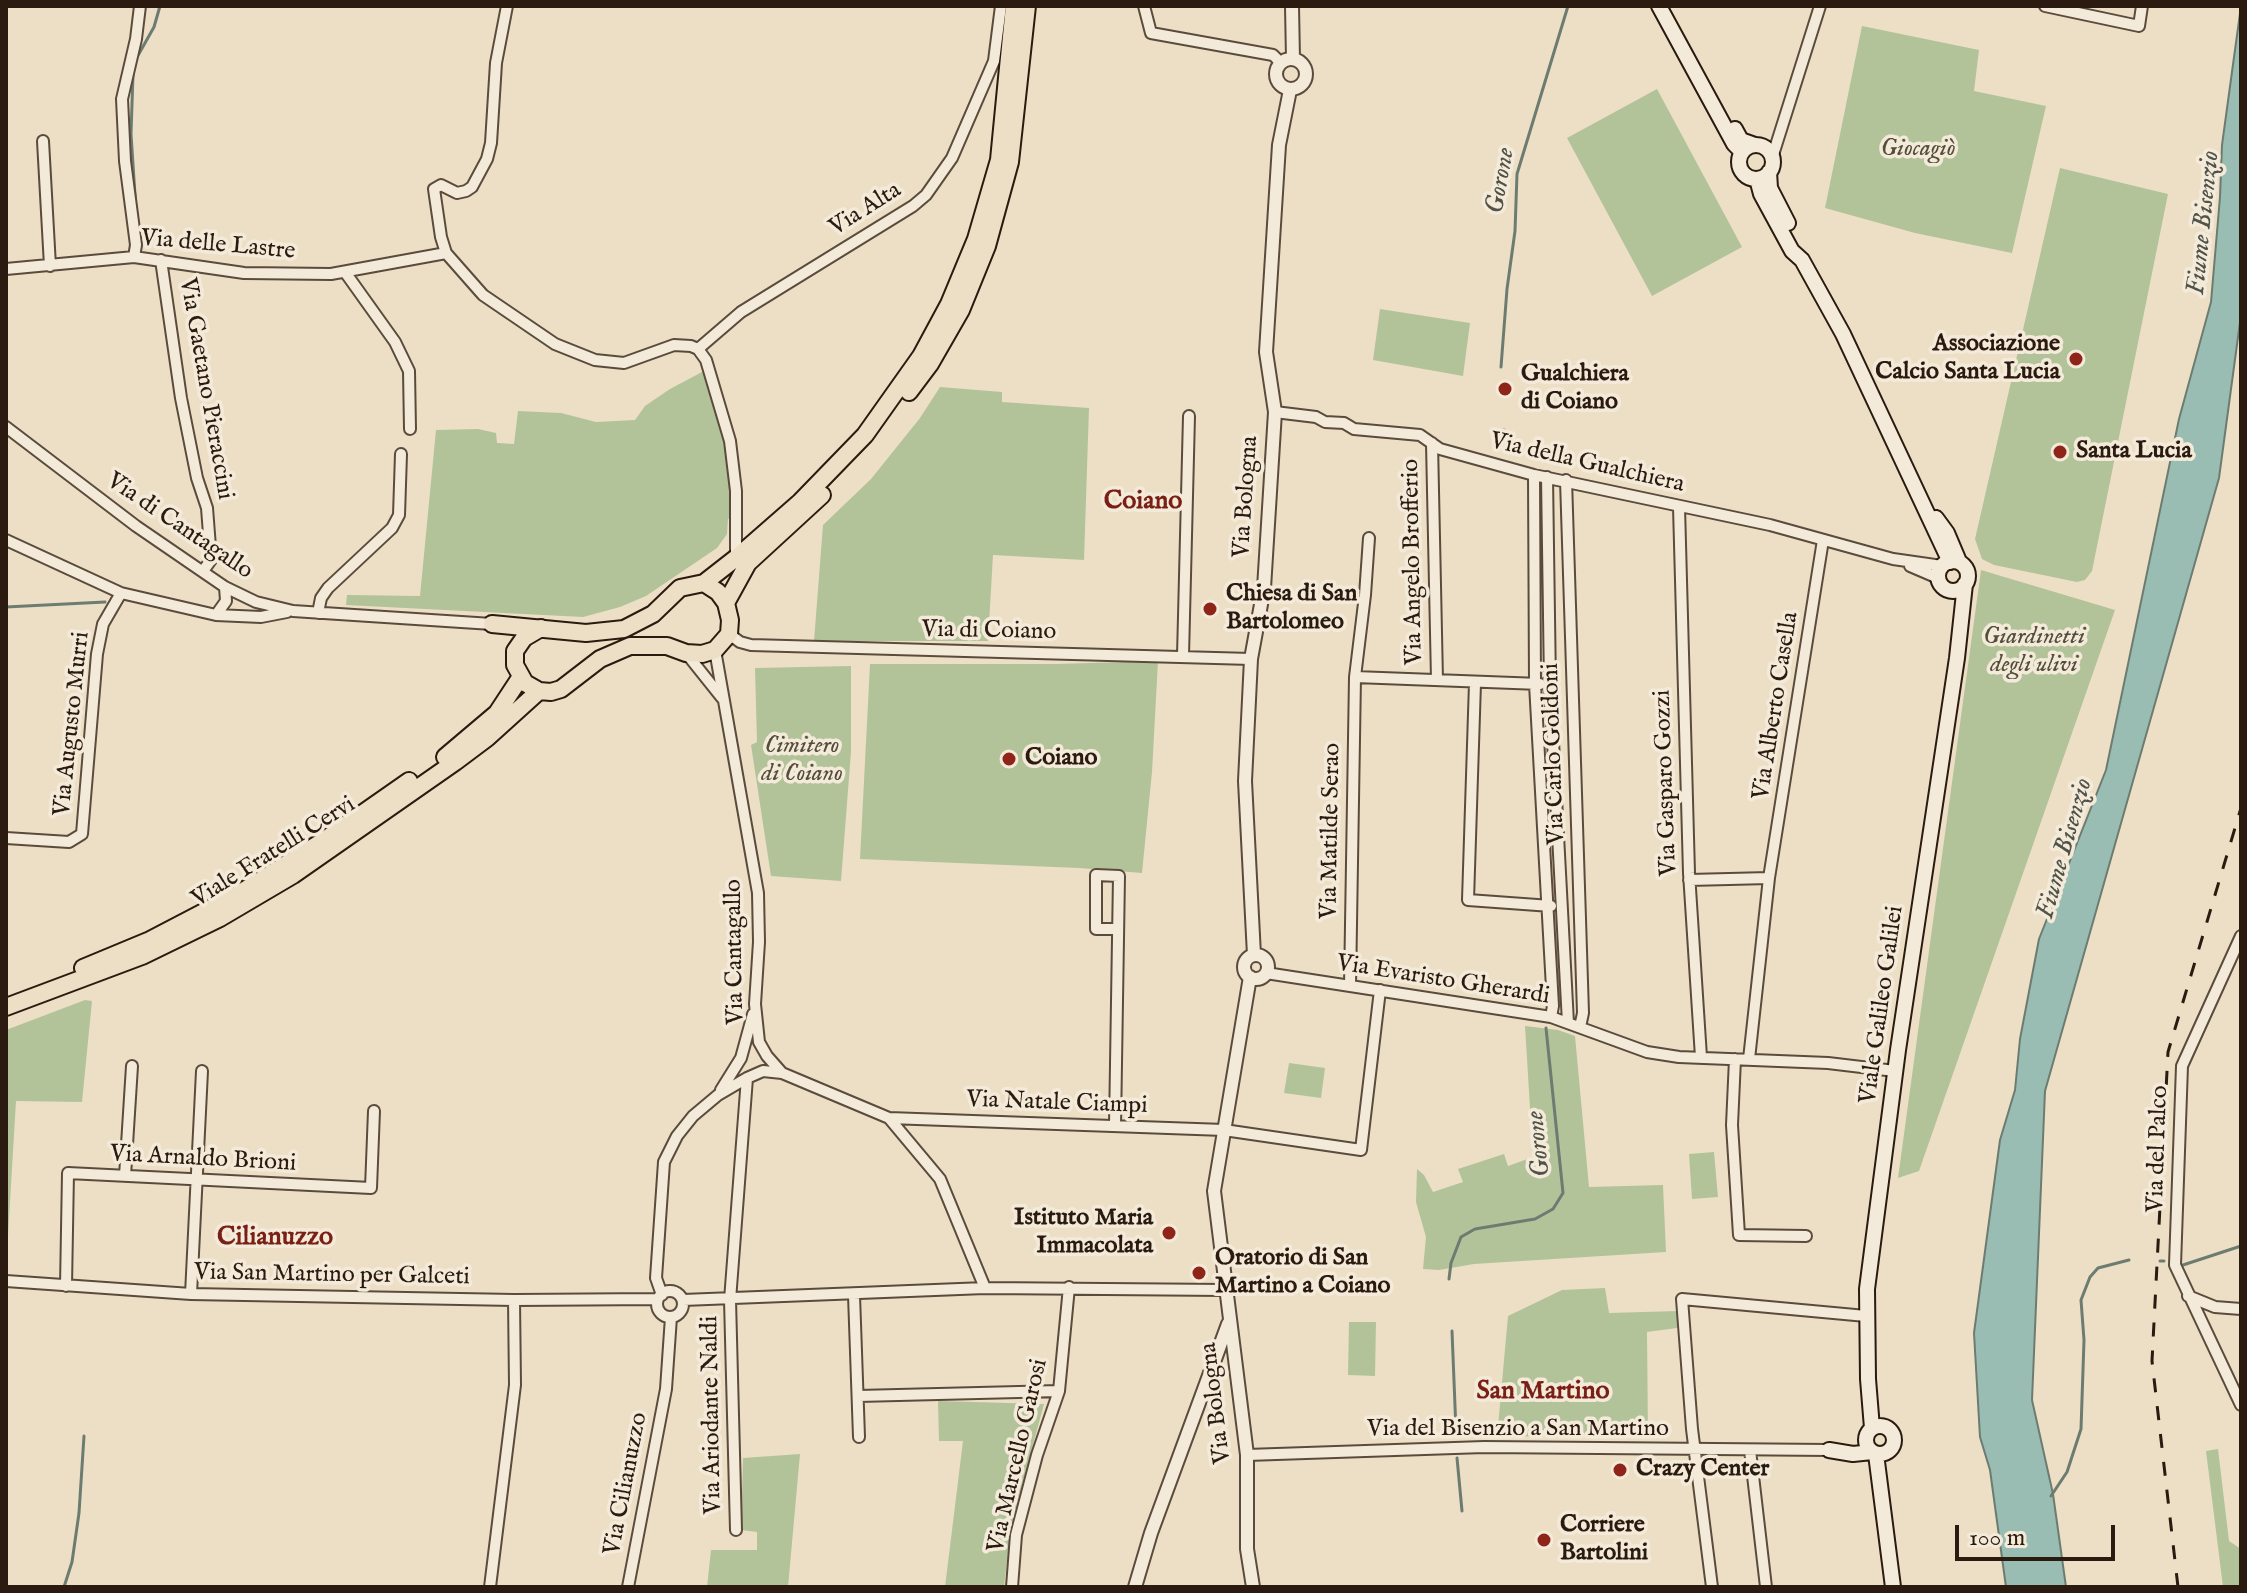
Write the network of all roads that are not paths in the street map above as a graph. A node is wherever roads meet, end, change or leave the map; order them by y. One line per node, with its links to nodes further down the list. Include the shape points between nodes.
1 (140, 6): 18 (street, via 122,99)
2 (507, 6): 17 (street, via 487,159 466,191 457,193 441,185 434,189)
3 (1001, 6): 23 (street, Via Alta, via 994,61 952,158 926,195 741,312)
4 (1014, 6): 37 (main road, via 999,160 976,239 949,304 921,356 865,435)
5 (1027, 6): 44 (main road, via 1010,162 987,246 961,310 930,364 872,443 748,563)
6 (1144, 6): 13 (street, via 1151,33)
7 (1292, 6): 13 (street, Via Bologna)
8 (1659, 6): 16 (main road, Viale Galileo Galilei, via 1734,144)
9 (1666, 6): 16 (main road, Viale Galileo Galilei, via 1741,140)
10 (1820, 6): 16 (street)
11 (2045, 6): 12 (street, via 2139,26)
12 (2142, 6)
13 (1287, 61): 14 (street, Via Bologna, via 1276,71 1282,87); 14 (street, Via Bologna, via 1304,65 1307,78)
14 (1290, 90): 24 (street, Via Bologna, via 1279,145 1266,352)
15 (43, 141): 20 (street)
16 (1763, 158): 39 (main road, Viale Galileo Galilei, via 1770,188 1802,260 1920,496 1947,533)
17 (446, 253): 22 (street, Via delle Lastre); 23 (street, via 483,295 555,344 595,360 624,363 674,345)
18 (134, 257): 19 (street, Via delle Lastre); 20 (street, Via delle Lastre)
19 (161, 260): 22 (street, Via delle Lastre, via 244,273); 38 (street, Via Gaetano Pieraccini, via 181,398 207,508 211,560)
20 (50, 266): 21 (street, Via delle Lastre)
21 (6, 269)
22 (345, 272): 27 (street, via 409,371)
23 (698, 349): 37 (street, via 730,441)
24 (1275, 412): 28 (street, Via della Gualchiera, via 1354,429 1420,435); 56 (street, Via Bologna, via 1264,588)
25 (1189, 416): 55 (street)
26 (6, 427): 38 (street, Via di Cantagallo)
27 (410, 429)
28 (1432, 443): 30 (street, Via della Gualchiera); 59 (street, Via Angelo Brofferio)
29 (401, 454): 46 (street, via 399,515 392,528 328,588)
30 (1534, 475): 31 (street, Via della Gualchiera); 61 (street, Via Carlo Goldoni)
31 (1547, 477): 32 (street, Via della Gualchiera); 62 (street, Via Carlo Goldoni)
32 (1566, 480): 33 (street, Via della Gualchiera); 82 (street, Via Carlo Goldoni)
33 (1679, 507): 36 (street, Via della Gualchiera); 67 (street, Via Gasparo Gozzi)
34 (1369, 538): 57 (street, Via Matilde Serao)
35 (6, 540): 43 (street)
36 (1823, 540): 39 (street, Via della Gualchiera); 66 (street, Via Alberto Casella)
37 (736, 558): 40 (main road)
38 (203, 571): 42 (street, Via di Cantagallo)
39 (1947, 572): 41 (main road, via 1959,589); 41 (main road, Viale Galileo Galilei, via 1966,571); 51 (main road, Viale Galileo Galilei)
40 (704, 583): 44 (main road); 49 (main road, via 680,588 653,614 624,629 586,633)
41 (1965, 584): 51 (main road, Viale Galileo Galilei)
42 (225, 587): 45 (street, Via di Cantagallo); 47 (street, via 226,601)
43 (121, 593): 47 (street); 65 (street, Via Augusto Murri, via 103,624 97,654 82,834 69,842)
44 (726, 603): 50 (main road)
45 (293, 611): 46 (street, Via di Cantagallo); 47 (street, via 261,617)
46 (318, 613): 48 (street, Via di Cantagallo)
47 (216, 615)
48 (492, 624): 49 (main road); 53 (main road)
49 (541, 628): 53 (main road)
50 (729, 634): 52 (main road); 55 (street, Via di Coiano, via 751,645)
51 (1959, 639): 88 (main road, Viale Galileo Galilei)
52 (715, 650): 54 (main road, Viale Fratelli Cervi); 64 (street, Via Cantagallo)
53 (515, 651): 58 (main road)
54 (686, 653): 63 (main road, Viale Fratelli Cervi, via 667,646 630,646 600,659 561,689); 64 (street, Via Cantagallo)
55 (1183, 656): 56 (street, Via di Coiano)
56 (1251, 659): 72 (street, Via Bologna, via 1245,781)
57 (1355, 677): 59 (street); 75 (street, Via Matilde Serao)
58 (520, 678): 63 (main road); 77 (main road, Viale Fratelli Cervi, via 497,713 451,752 283,867 148,941)
59 (1437, 680): 60 (street)
60 (1475, 683): 61 (street); 68 (street, via 1468,900)
61 (1535, 684): 62 (street, Via Carlo Goldoni); 68 (street, Via Carlo Goldoni)
62 (1550, 685): 69 (street, Via Carlo Goldoni)
63 (539, 691): 79 (main road, Viale Fratelli Cervi, via 455,762 268,890 142,956)
64 (726, 703): 78 (street, Via Cantagallo, via 758,893)
65 (6, 838)
66 (1769, 878): 67 (street); 85 (street, Via Alberto Casella)
67 (1689, 880): 83 (street, Via Gasparo Gozzi)
68 (1546, 906): 69 (street); 80 (street, Via Carlo Goldoni)
69 (1561, 906): 81 (street, Via Carlo Goldoni)
70 (1118, 929): 70 (street, via 1096,929 1096,875 1119,876); 94 (street)
71 (2241, 936): 107 (street, Via del Palco, via 2182,1066 2175,1265)
72 (1254, 955): 73 (street, via 1266,960); 74 (street, Via Bologna, via 1245,963)
73 (1266, 973): 74 (street); 75 (street, Via Evaristo Gherardi)
74 (1250, 977): 95 (street, Via Bologna)
75 (1350, 986): 76 (street, Via Evaristo Gherardi)
76 (1380, 990): 80 (street, Via Evaristo Gherardi); 95 (street, Via Natale Ciampi, via 1361,1150)
77 (6, 996)
78 (755, 1004): 89 (street, Via Cantagallo, via 759,1042); 91 (street, via 741,1058)
79 (6, 1007)
80 (1551, 1017): 81 (street, Via Evaristo Gherardi)
81 (1568, 1023): 82 (street, Via Evaristo Gherardi)
82 (1580, 1027): 83 (street, Via Evaristo Gherardi, via 1647,1052)
83 (1701, 1057): 84 (street, Via Evaristo Gherardi)
84 (1735, 1059): 85 (street, Via Evaristo Gherardi); 98 (street, via 1732,1125 1739,1235)
85 (1749, 1059): 88 (street, Via Evaristo Gherardi)
86 (132, 1066): 96 (street)
87 (202, 1071): 97 (street)
88 (1895, 1071): 117 (main road, Viale Galileo Galilei)
89 (782, 1073): 90 (street, Via Cilianuzzo, via 763,1071); 93 (street)
90 (747, 1078): 91 (street, Via Cilianuzzo); 112 (street, Via Ariodante Naldi)
91 (718, 1095): 99 (street, Via Cilianuzzo, via 693,1116 664,1162)
92 (374, 1111): 97 (street, Via Arnaldo Brioni, via 371,1188)
93 (889, 1118): 94 (street, Via Natale Ciampi); 103 (street, via 940,1179)
94 (1115, 1126): 95 (street, Via Natale Ciampi)
95 (1224, 1130): 104 (street, Via Bologna, via 1214,1191)
96 (125, 1176): 97 (street, Via Arnaldo Brioni); 101 (street, Via Arnaldo Brioni, via 68,1173)
97 (196, 1180): 105 (street)
98 (1806, 1236)
99 (656, 1278): 108 (street, Via Cilianuzzo); 110 (street)
100 (6, 1281): 101 (street, Via San Martino per Galceti)
101 (66, 1286): 105 (street, Via San Martino per Galceti)
102 (1069, 1287): 103 (street); 104 (street); 122 (street, Via Marcello Garosi)
103 (985, 1288): 106 (street)
104 (1225, 1290): 118 (street, Via Bologna)
105 (191, 1294): 109 (street, Via San Martino per Galceti)
106 (854, 1295): 112 (street); 123 (street)
107 (2188, 1296): 113 (street); 116 (street, Via del Palco)
108 (660, 1297): 110 (street, Via San Martino per Galceti); 111 (street, via 674,1292); 115 (street, Via Cilianuzzo, via 658,1307)
109 (514, 1300): 110 (street, Via San Martino per Galceti); 133 (street, via 515,1385)
110 (635, 1300)
111 (683, 1300): 112 (street); 115 (street, via 681,1311)
112 (730, 1300): 132 (street, Via Ariodante Naldi)
113 (2215, 1307): 114 (street); 116 (street)
114 (2241, 1309)
115 (667, 1315): 134 (street, Via Cilianuzzo, via 666,1389)
116 (2199, 1315): 124 (street, Via del Palco)
117 (1866, 1316): 121 (main road, Viale Galileo Galilei); 128 (street, Via del Bisenzio a San Martino, via 1682,1299)
118 (1230, 1321): 119 (street, Via Bologna); 120 (street)
119 (1235, 1370): 120 (street, via 1224,1366); 131 (street, Via Bologna)
120 (1210, 1371): 136 (street)
121 (1868, 1379): 125 (main road, Viale Galileo Galilei); 127 (main road, Viale Galileo Galilei)
122 (1059, 1391): 123 (street); 135 (street, Via Marcello Garosi, via 1016,1535)
123 (858, 1396): 126 (street)
124 (2241, 1405)
125 (1888, 1428): 127 (main road, via 1880,1426); 127 (main road, Viale Galileo Galilei, via 1894,1440)
126 (859, 1437)
127 (1875, 1445): 130 (main road, via 1853,1454); 140 (main road, Viale Galileo Galilei)
128 (1694, 1449): 129 (street); 131 (street, Via del Bisenzio a San Martino, via 1484,1447); 138 (street)
129 (1750, 1450): 130 (street); 139 (street)
130 (1829, 1450)
131 (1247, 1455): 137 (street, Via Bologna, via 1247,1549)
132 (736, 1530)
133 (490, 1587)
134 (628, 1587)
135 (1012, 1587)
136 (1135, 1587)
137 (1253, 1587)
138 (1712, 1587)
139 (1766, 1587)
140 (1893, 1587)

